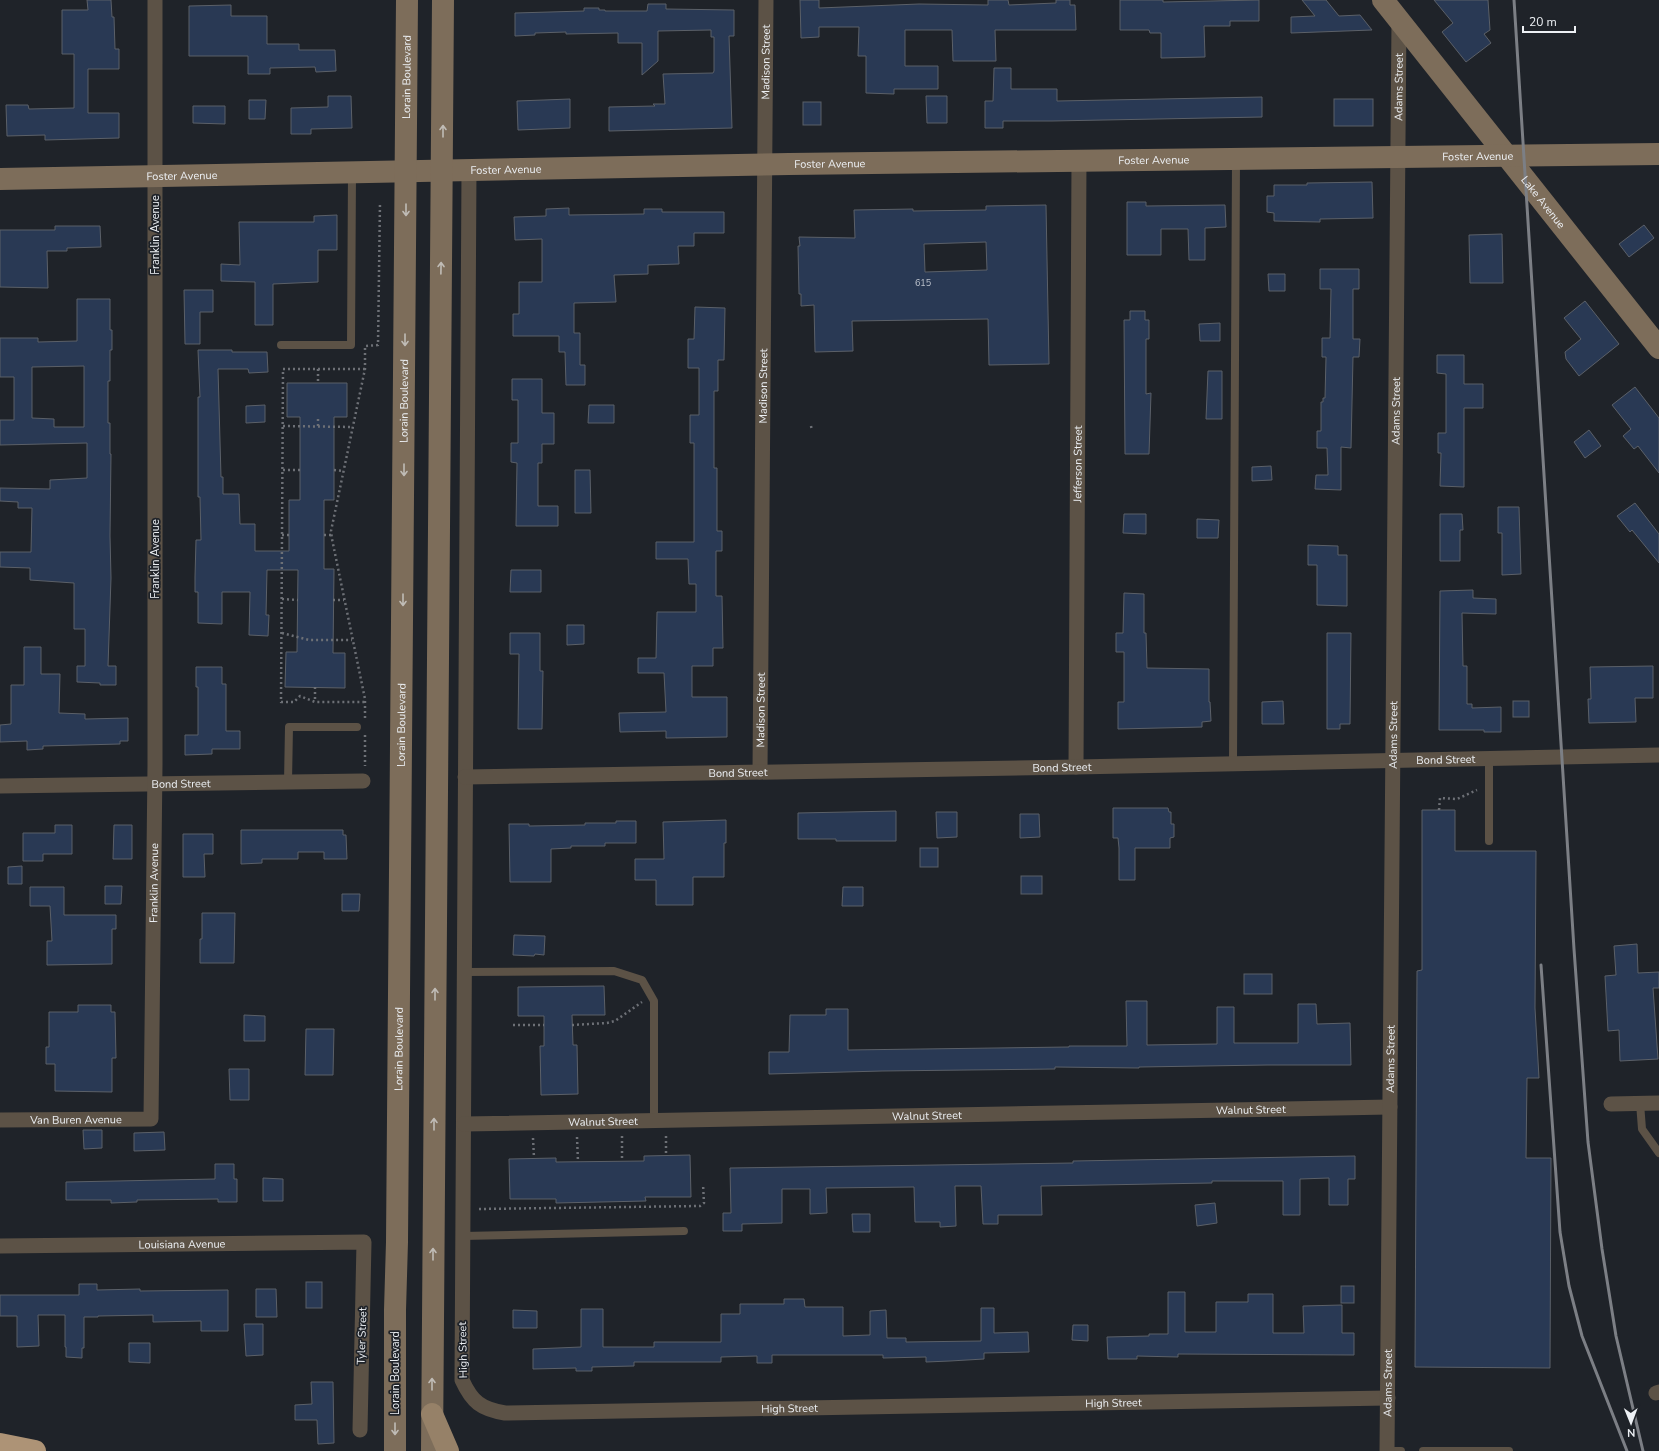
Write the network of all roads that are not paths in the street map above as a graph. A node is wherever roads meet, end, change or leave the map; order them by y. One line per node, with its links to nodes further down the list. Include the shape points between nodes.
1 (155, 0): 17 (street, Franklin Avenue)
2 (407, 0): 15 (main road, Lorain Boulevard)
3 (443, 0): 13 (main road, one-way to 3)
4 (766, 0): 12 (street, Madison Street)
5 (1383, 0): 6 (main road, Lake Avenue)
6 (1399, 20): 8 (main road, Lake Avenue); 9 (street, Adams Street)
7 (1659, 154): 8 (main road, Foster Avenue)
8 (1506, 155): 9 (main road, Foster Avenue); 20 (main road, Lake Avenue)
9 (1398, 157): 10 (main road, Foster Avenue); 24 (street, Adams Street)
10 (1236, 159): 11 (main road, Foster Avenue); 25 (lane)
11 (1079, 160): 12 (main road, Foster Avenue); 26 (street, Jefferson Street)
12 (765, 165): 14 (main road, Foster Avenue); 27 (street, Madison Street)
13 (442, 170): 14 (main road, Foster Avenue); 15 (main road, Foster Avenue); 49 (main road, one-way to 13)
14 (469, 170): 29 (street)
15 (407, 171): 16 (main road, Foster Avenue); 53 (main road, Lorain Boulevard, one-way to 53)
16 (352, 172): 17 (main road, Foster Avenue); 19 (lane, via 352,345)
17 (155, 176): 18 (main road, Foster Avenue); 31 (street, Franklin Avenue)
18 (0, 179)
19 (281, 345)
20 (1659, 348)
21 (361, 726): 30 (lane, via 289,727)
22 (1659, 755): 23 (street, Bond Street)
23 (1489, 758): 24 (street, Bond Street); 33 (lane)
24 (1393, 760): 25 (street, Bond Street); 38 (street, Adams Street)
25 (1233, 764): 26 (street, Bond Street)
26 (1076, 768): 27 (street, Bond Street)
27 (760, 772): 29 (street, Bond Street)
28 (364, 776): 30 (street, Bond Street)
29 (466, 777): 34 (street)
30 (288, 782): 31 (street, Bond Street)
31 (155, 783): 32 (street, Bond Street); 39 (street, Franklin Avenue)
32 (0, 786)
33 (1489, 841)
34 (464, 972): 41 (lane, via 614,971 642,980 654,1001); 42 (street)
35 (1640, 1103): 36 (street); 37 (street); 43 (lane, via 1642,1128)
36 (1659, 1103)
37 (1611, 1104)
38 (1390, 1107): 41 (street, Walnut Street); 48 (street, Adams Street)
39 (151, 1119): 40 (street, Van Buren Avenue)
40 (0, 1120)
41 (654, 1120): 42 (street, Walnut Street)
42 (464, 1124): 45 (street, High Street)
43 (1659, 1153)
44 (684, 1230): 45 (lane)
45 (463, 1236): 48 (street, High Street, via 462,1380 468,1394 490,1411 513,1413)
46 (364, 1242): 47 (street, Louisiana Avenue); 50 (street, Tyler Street)
47 (0, 1246)
48 (1388, 1398): 56 (street, Adams Street)
49 (432, 1414): 54 (main road); 55 (main road)
50 (360, 1430)
51 (0, 1444): 52 (highway)
52 (35, 1451)
53 (395, 1451)
54 (432, 1451)
55 (448, 1451)
56 (1387, 1451): 57 (lane)
57 (1402, 1451)
58 (1423, 1451): 59 (lane)
59 (1509, 1451)

